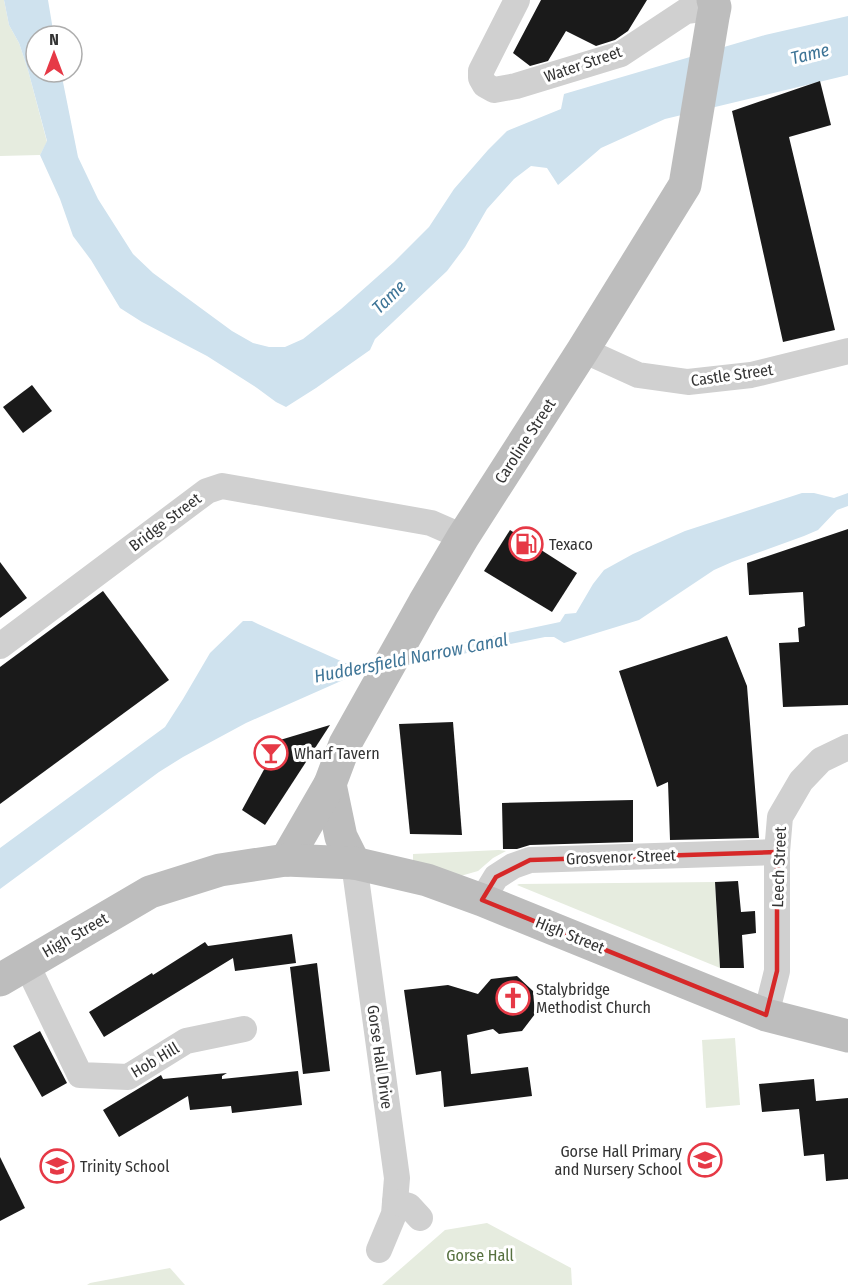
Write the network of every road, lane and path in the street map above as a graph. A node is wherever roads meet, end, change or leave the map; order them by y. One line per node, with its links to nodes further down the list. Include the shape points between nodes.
1 (517, 0): 2 (street, Water Street, via 480,71 485,85 494,90 621,54 686,11)
2 (715, 2): 3 (main road, Caroline Street, via 685,185)
3 (583, 350): 4 (street, Castle Street, via 638,375 688,382 751,375); 5 (main road, Caroline Street)
4 (848, 351)
5 (463, 537): 6 (street, Bridge Street, via 431,524 222,486 207,491); 8 (main road, Caroline Street, via 345,744)
6 (0, 646)
7 (848, 747): 9 (street, Leech Street, via 821,760 801,781 780,817)
8 (330, 784): 10 (main road, Caroline Street); 11 (main road, via 341,837)
9 (777, 852): 12 (street, Grosvenor Street, via 530,860 496,877); 14 (street, Leech Street, via 777,971)
10 (286, 860): 11 (main road, High Street); 13 (main road, High Street, via 220,870 150,892)
11 (354, 863): 12 (main road, High Street, via 427,880); 17 (street, Gorse Hall Drive, via 397,1178)
12 (482, 900): 14 (main road, High Street)
13 (13, 972): 15 (street, Hob Hill, via 80,1075 128,1077 186,1041)
14 (766, 1015): 16 (main road, High Street)
15 (244, 1029)
16 (848, 1036)
17 (394, 1202): 18 (street, via 409,1206); 19 (street, Gorse Hall Drive, via 394,1214)
18 (420, 1218)
19 (379, 1250)

